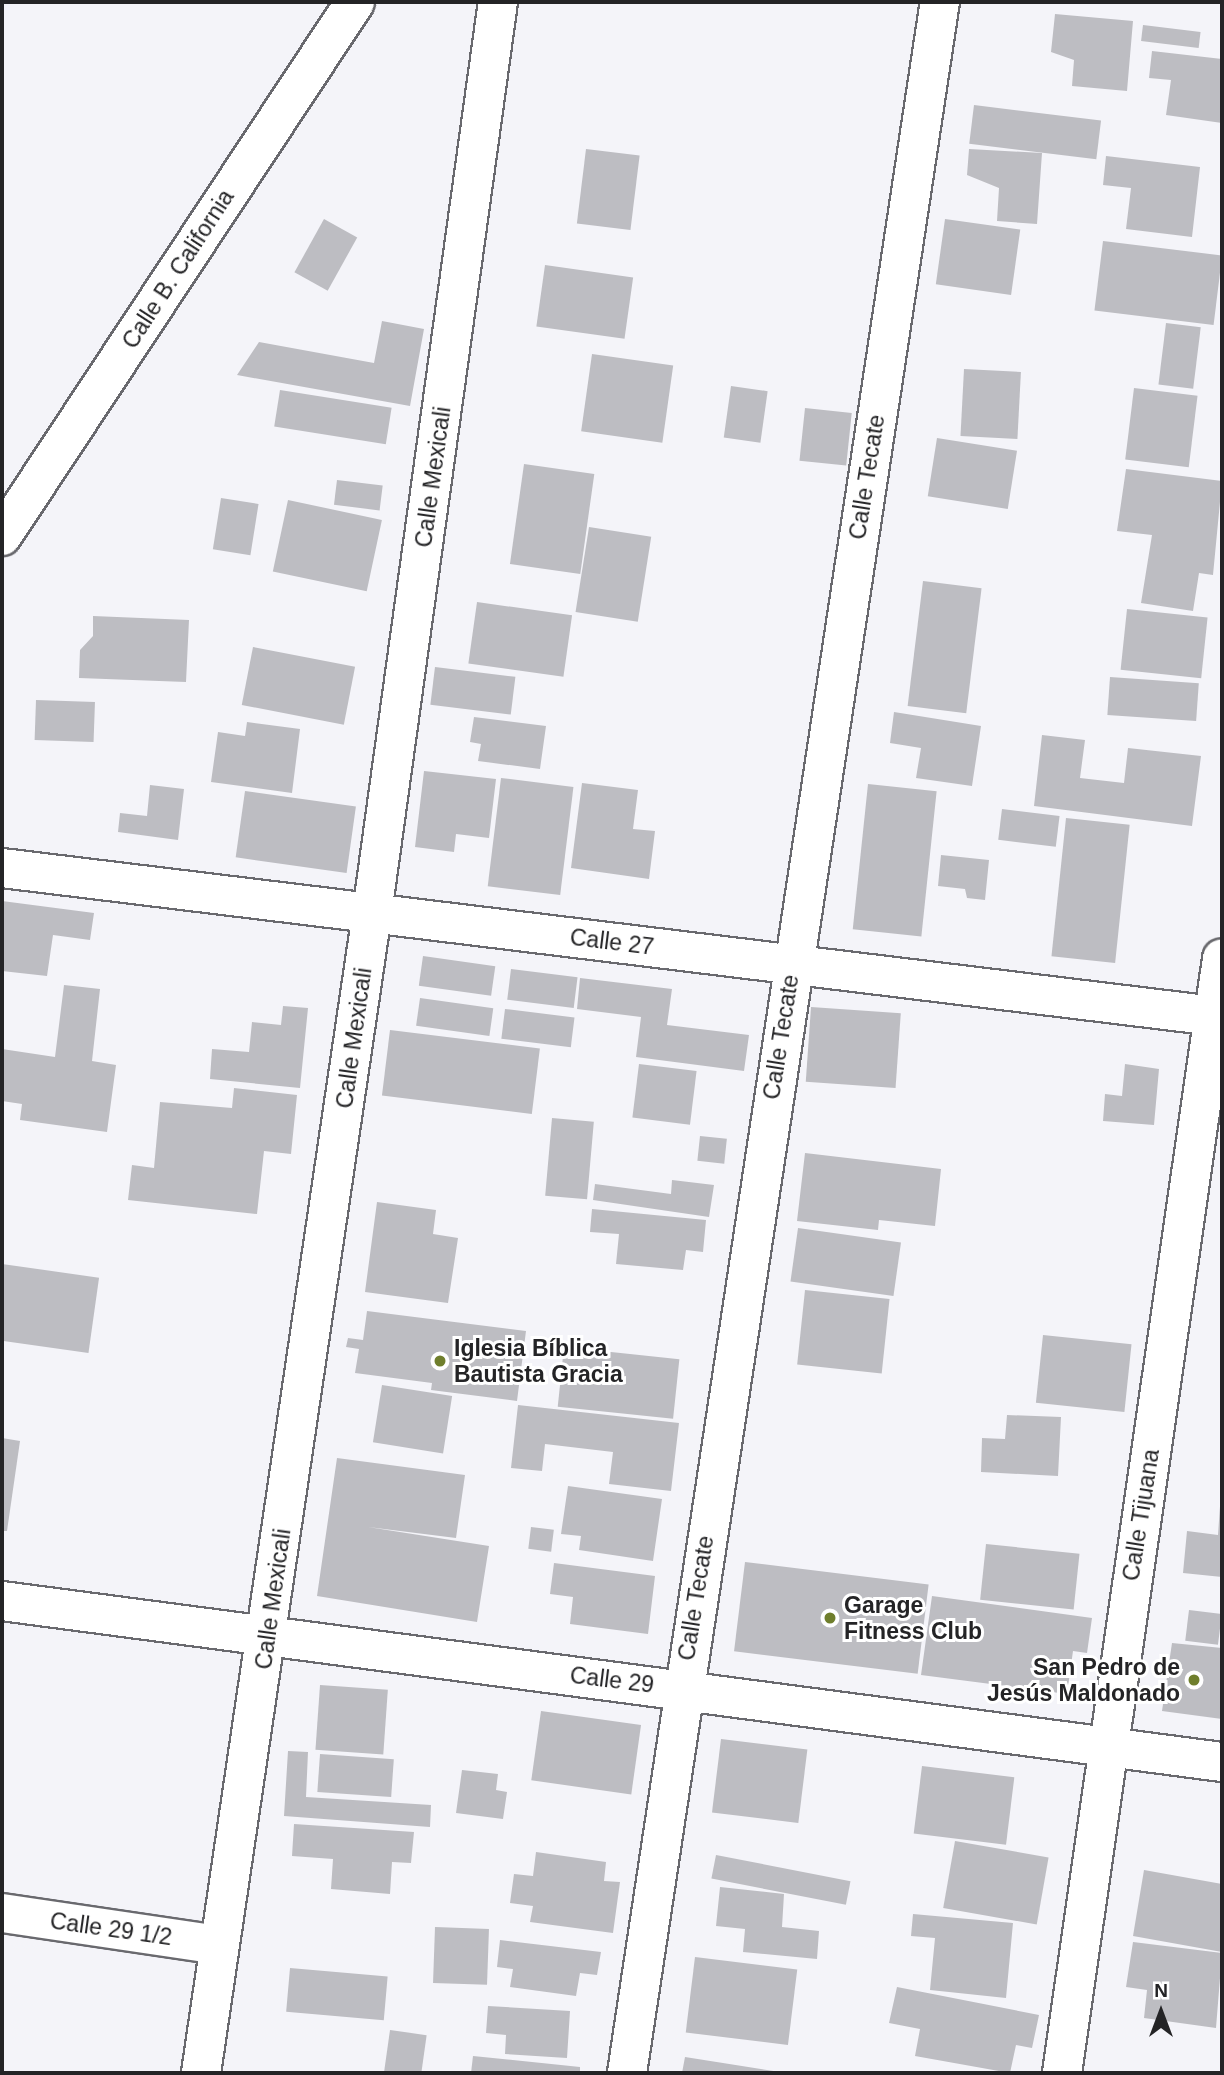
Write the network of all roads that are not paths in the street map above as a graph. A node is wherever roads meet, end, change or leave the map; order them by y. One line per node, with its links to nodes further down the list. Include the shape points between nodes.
1 (355, 2): 4 (street, Calle B. California)
2 (498, 2): 6 (street, Calle Mexicali)
3 (940, 2): 8 (street, Calle Tecate)
4 (2, 536)
5 (2, 869): 6 (street, Calle 27)
6 (372, 914): 8 (street, Calle 27); 11 (street, Calle Mexicali)
7 (1222, 958): 9 (street, Calle Tijuana)
8 (793, 963): 9 (street, Calle 27); 12 (street, Calle Tecate)
9 (1219, 1016): 13 (street, Calle Tijuana)
10 (2, 1601): 11 (street, Calle 29)
11 (268, 1636): 12 (street, Calle 29); 16 (street, Calle Mexicali)
12 (682, 1689): 13 (street, Calle 29); 18 (street, Calle Tecate)
13 (1106, 1746): 14 (street, Calle 29); 19 (street, Calle Tijuana)
14 (1222, 1762)
15 (2, 1913): 16 (street, Calle 29 1/2)
16 (219, 1945): 17 (street, Calle Mexicali)
17 (201, 2073)
18 (627, 2073)
19 (1062, 2073)

